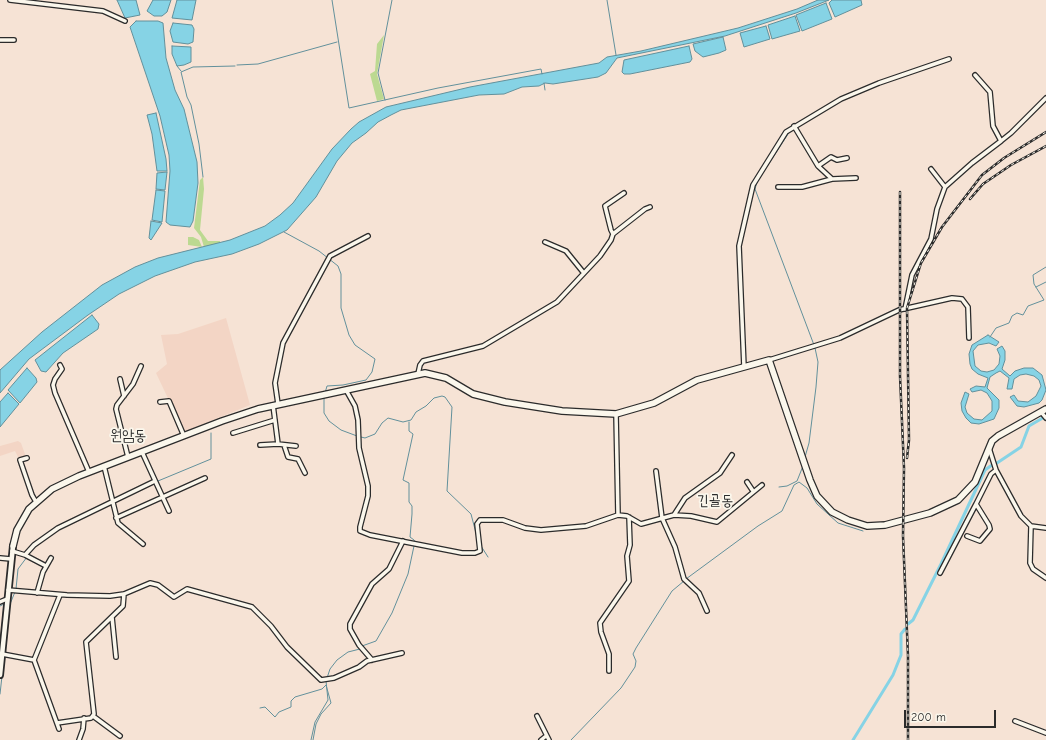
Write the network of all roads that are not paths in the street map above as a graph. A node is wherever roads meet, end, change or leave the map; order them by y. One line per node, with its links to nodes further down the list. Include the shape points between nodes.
1 (10, 0): 3 (street)
2 (61, 0): 3 (street)
3 (60, 6): 4 (street, via 103,11)
4 (125, 21)
5 (0, 40): 6 (street)
6 (14, 40)
7 (949, 59): 10 (street, via 841,99)
8 (975, 75): 11 (street, via 990,92 993,126)
9 (1046, 98): 11 (street)
10 (794, 126): 13 (street); 30 (street, via 786,132 753,185 739,246)
11 (1001, 141): 18 (street)
12 (846, 158): 13 (street, via 838,160 831,157)
13 (818, 166): 16 (street)
14 (931, 169): 18 (street)
15 (856, 178): 16 (street)
16 (832, 179): 17 (street, via 802,187)
17 (778, 187)
18 (945, 187): 25 (street, via 937,209 931,239 912,275)
19 (624, 194): 21 (street, via 605,206)
20 (650, 207): 21 (street)
21 (614, 234): 24 (street, via 600,256)
22 (368, 236): 36 (street, via 330,256 282,343)
23 (545, 242): 24 (street, via 566,251)
24 (583, 272): 31 (street, via 557,302 525,323 483,346 423,361)
25 (905, 308): 26 (street, via 952,298 962,299 968,307); 27 (street, via 840,338)
26 (968, 338)
27 (769, 360): 30 (main road); 47 (main road, via 813,488 820,501 832,512 854,523 867,526 885,525 950,505 966,494 975,482)
28 (60, 366): 55 (street, via 62,369 53,385 55,393)
29 (141, 366): 34 (street)
30 (744, 367): 38 (main road, via 697,380 654,403)
31 (418, 374): 33 (main road); 38 (main road, via 446,378 473,394 505,402 562,411)
32 (120, 379): 34 (street)
33 (346, 390): 36 (main road); 75 (street, via 355,406 359,448 368,486 360,531)
34 (124, 396): 50 (street, via 117,405 116,412)
35 (160, 402): 42 (street, via 169,401)
36 (275, 405): 40 (street); 42 (main road)
37 (1043, 411): 39 (street); 47 (main road, via 998,436)
38 (616, 414): 67 (street)
39 (1046, 418)
40 (275, 420): 41 (street); 43 (street)
41 (233, 432)
42 (184, 436): 48 (main road)
43 (278, 444): 44 (street); 45 (street)
44 (260, 445)
45 (284, 445): 46 (street); 56 (street, via 288,457 298,459)
46 (296, 446)
47 (989, 447): 53 (street)
48 (142, 452): 50 (main road); 58 (street)
49 (732, 455): 68 (street, via 720,473 685,498)
50 (128, 457): 52 (main road)
51 (27, 458): 64 (street, via 20,460)
52 (104, 466): 55 (main road); 63 (street)
53 (996, 470): 65 (street, via 991,474); 72 (street, via 1021,516)
54 (656, 471): 71 (street)
55 (89, 472): 64 (main road, via 52,489)
56 (305, 473)
57 (205, 478): 62 (street)
58 (155, 481): 62 (street); 63 (street)
59 (747, 482): 61 (street)
60 (762, 485): 61 (street)
61 (753, 491): 68 (street, via 717,522)
62 (163, 497): 66 (street); 70 (street)
63 (112, 500): 70 (street); 78 (street, via 58,528 34,545)
64 (36, 502): 77 (main road, via 22,519)
65 (976, 504): 74 (street, via 990,529 980,541); 83 (street)
66 (169, 511)
67 (618, 515): 69 (street); 75 (street, via 586,526 541,530 525,528 503,520 480,520 477,524 480,551 476,553 462,553)
68 (674, 515): 71 (street)
69 (628, 517): 71 (street, via 641,524); 98 (street, via 630,545 627,556 630,580 600,623 609,654)
70 (116, 518): 76 (street, via 118,523)
71 (662, 518): 91 (street, via 675,546 684,579 699,593)
72 (1031, 526): 73 (street); 84 (street, via 1030,563 1033,569)
73 (1046, 528)
74 (967, 536)
75 (403, 541): 97 (street, via 389,569 372,584 350,624 350,630 359,645)
76 (143, 544)
77 (13, 549): 78 (street); 81 (street)
78 (25, 555): 82 (street)
79 (0, 558): 81 (street)
80 (51, 558): 82 (street)
81 (11, 559): 85 (street)
82 (46, 566): 86 (street)
83 (940, 574)
84 (1046, 578)
85 (8, 590): 86 (street); 89 (street)
86 (37, 592): 88 (street)
87 (124, 594): 88 (street); 92 (street, via 123,606); 97 (street, via 150,583 158,585 174,597 187,589 252,607 288,648 321,680 334,678)
88 (60, 595): 96 (street)
89 (7, 599): 90 (street); 94 (street)
90 (0, 602)
91 (707, 611)
92 (112, 618): 95 (street); 100 (street, via 86,642)
93 (402, 653): 97 (street)
94 (2, 654): 96 (street); 99 (street)
95 (116, 658)
96 (34, 660): 104 (street)
97 (372, 660)
98 (609, 671)
99 (0, 675)
100 (93, 716): 102 (street); 107 (street)
101 (537, 716): 108 (street)
102 (84, 718): 104 (street); 109 (street)
103 (1015, 721): 106 (street)
104 (57, 723): 105 (street)
105 (59, 729)
106 (1046, 733)
107 (120, 736)
108 (546, 736): 110 (street); 111 (street)
109 (79, 740)
110 (541, 740)
111 (549, 740)

